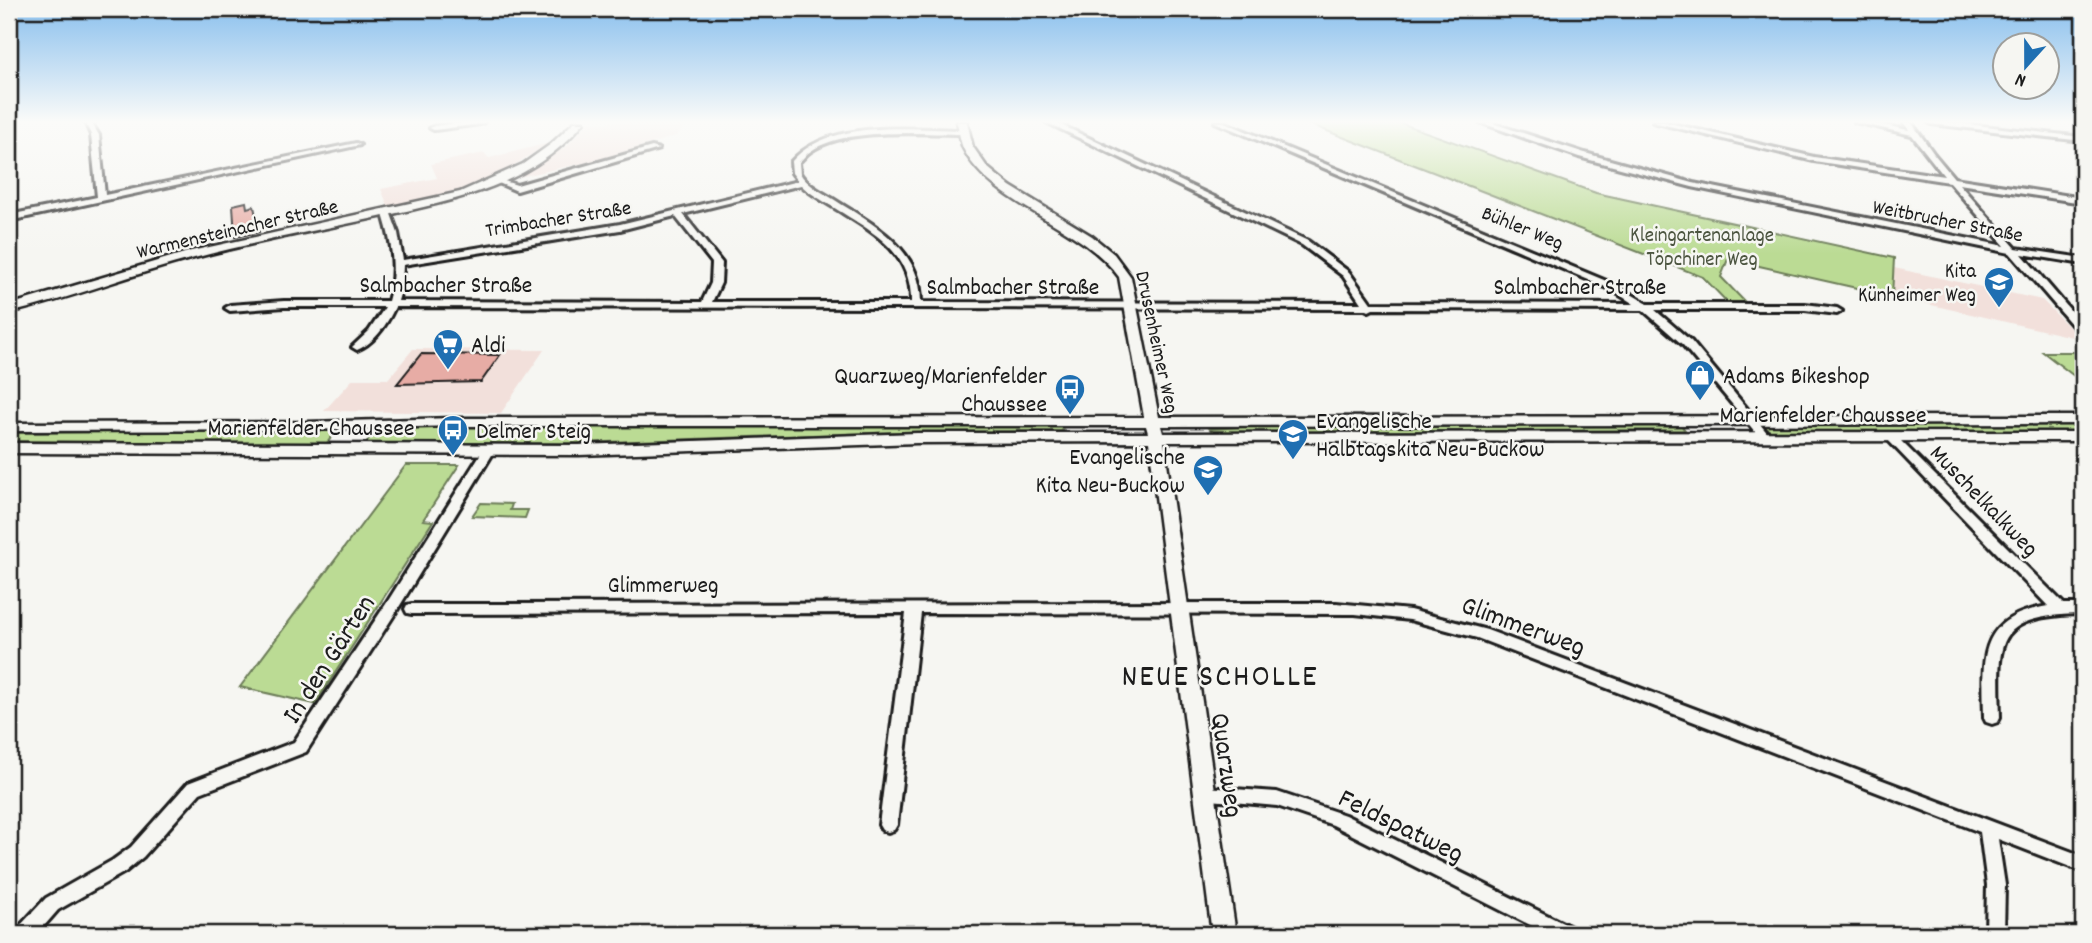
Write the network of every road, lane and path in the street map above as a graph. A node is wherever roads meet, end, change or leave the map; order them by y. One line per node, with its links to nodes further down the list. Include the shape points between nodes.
1 (98, 166): 15 (street)
2 (257, 166): 15 (street)
3 (523, 166): 12 (main road, Warmensteinacher Straße)
4 (595, 166): 12 (street, via 517,188)
5 (796, 166): 14 (street)
6 (985, 166): 26 (main road, Drusenheimer Weg, via 1005,187 1111,254 1125,277)
7 (1143, 166): 29 (street, via 1305,243 1346,274)
8 (1325, 166): 27 (street, Bühler Weg, via 1582,272)
9 (1619, 166): 20 (street, Weitbrucher Straße)
10 (1858, 166): 13 (street)
11 (1941, 166): 13 (street)
12 (498, 181): 17 (main road, Warmensteinacher Straße)
13 (1953, 181): 16 (street); 20 (street)
14 (802, 182): 18 (street, Trimbacher Straße); 25 (street, via 903,254 917,283)
15 (101, 199): 19 (street)
16 (2083, 200)
17 (387, 214): 22 (street); 30 (main road, Warmensteinacher Straße, via 195,254)
18 (678, 214): 22 (street, Trimbacher Straße); 24 (street, via 717,263 716,283)
19 (9, 218)
20 (2011, 251): 21 (street, Weitbrucher Straße); 32 (street)
21 (2083, 261)
22 (401, 263): 23 (street)
23 (392, 305): 24 (street, Salmbacher Straße); 28 (street, Salmbacher Straße, via 256,304); 33 (street, via 377,331)
24 (705, 306): 25 (street, Salmbacher Straße)
25 (916, 306): 26 (street, Salmbacher Straße)
26 (1132, 307): 29 (street, Salmbacher Straße); 36 (main road, Drusenheimer Weg)
27 (1646, 307): 29 (street, Salmbacher Straße); 31 (street, Salmbacher Straße); 34 (street, Bühler Weg, via 1687,342)
28 (230, 308)
29 (1369, 308)
30 (9, 309)
31 (1837, 311)
32 (2083, 331)
33 (357, 347)
34 (1751, 420): 35 (main road, Marienfelder Chaussee); 36 (main road, Marienfelder Chaussee); 39 (street, Bühler Weg)
35 (2083, 420)
36 (1154, 421): 37 (main road, Marienfelder Chaussee); 42 (main road, Drusenheimer Weg)
37 (354, 424): 38 (main road, Marienfelder Chaussee); 44 (main road)
38 (9, 427)
39 (1765, 437): 40 (main road, Marienfelder Chaussee); 42 (main road, Marienfelder Chaussee)
40 (1891, 437): 41 (main road, Marienfelder Chaussee); 49 (street, Muschelkalkweg)
41 (2083, 437)
42 (1157, 438): 45 (main road, Marienfelder Chaussee, via 917,438); 48 (main road, Quarzweg)
43 (9, 448): 44 (main road, Marienfelder Chaussee)
44 (332, 450): 45 (main road, Marienfelder Chaussee)
45 (489, 450): 56 (street, In den Gärten, via 300,747 194,788 137,852 52,904)
46 (412, 609): 47 (street, Glimmerweg)
47 (914, 609): 48 (street, Glimmerweg); 53 (street)
48 (1180, 609): 52 (main road, Quarzweg); 54 (street, Glimmerweg, via 1371,609 1437,620)
49 (2060, 609): 50 (street); 51 (street, via 2021,618 1995,642)
50 (2083, 609)
51 (1992, 718)
52 (1205, 794): 57 (main road, Quarzweg); 58 (street, Feldspatweg, via 1277,799 1339,820)
53 (888, 825)
54 (1988, 828): 55 (street, Glimmerweg); 59 (street, via 1996,885)
55 (2083, 864)
56 (25, 934)
57 (1224, 934)
58 (1566, 934)
59 (1995, 934)

